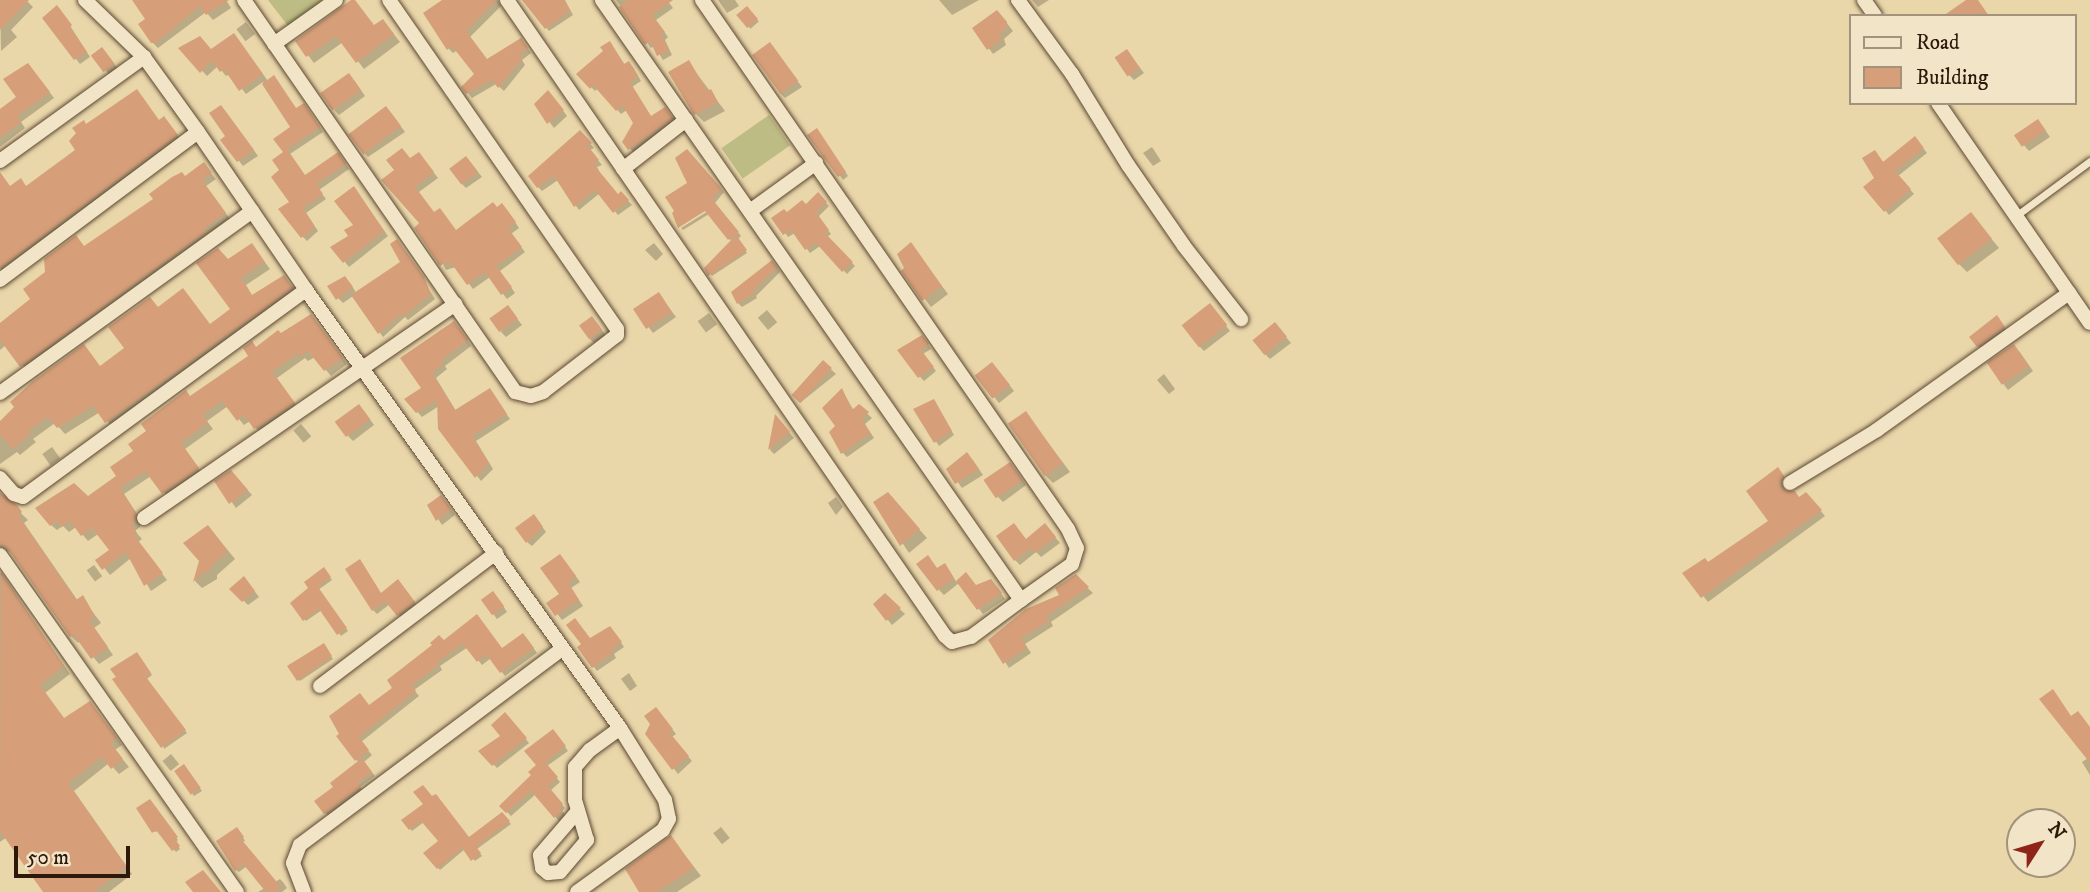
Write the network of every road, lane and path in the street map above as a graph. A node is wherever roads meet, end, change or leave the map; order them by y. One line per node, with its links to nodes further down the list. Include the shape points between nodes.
1 (85, 0): 10 (street)
2 (244, 0): 9 (street)
3 (336, 0): 9 (street)
4 (389, 0): 24 (street, via 618,332 558,383 531,396 522,395 515,392)
5 (507, 0): 17 (street)
6 (602, 0): 12 (street)
7 (702, 0): 16 (street)
8 (1018, 0): 25 (street, via 1184,246)
9 (274, 44): 24 (street)
10 (144, 57): 13 (street); 14 (street)
11 (1939, 105): 20 (street)
12 (686, 120): 17 (street); 19 (street)
13 (198, 132): 18 (street); 21 (street)
14 (0, 161)
15 (2090, 161): 20 (lane)
16 (816, 163): 19 (street); 34 (street, via 1077,548 1072,564)
17 (622, 169): 34 (street, via 945,636 952,642 971,637)
18 (253, 211): 22 (street); 28 (street)
19 (750, 211): 34 (street)
20 (2017, 215): 23 (street)
21 (0, 280)
22 (306, 289): 27 (street); 29 (street, via 23,497 13,494)
23 (2069, 293): 26 (street); 30 (street, via 1877,430)
24 (455, 304): 27 (street)
25 (1241, 319)
26 (2090, 323)
27 (364, 366): 31 (street); 32 (street)
28 (0, 393)
29 (0, 478)
30 (1790, 483)
31 (144, 518)
32 (496, 553): 35 (street); 36 (street)
33 (0, 555): 39 (street)
34 (1021, 600)
35 (562, 649): 37 (street); 40 (street, via 300,845 293,863)
36 (320, 686)
37 (620, 728): 38 (street, via 575,767); 41 (street, via 665,800 669,819 653,839)
38 (578, 812)
39 (237, 892)
40 (304, 892)
41 (577, 892)

